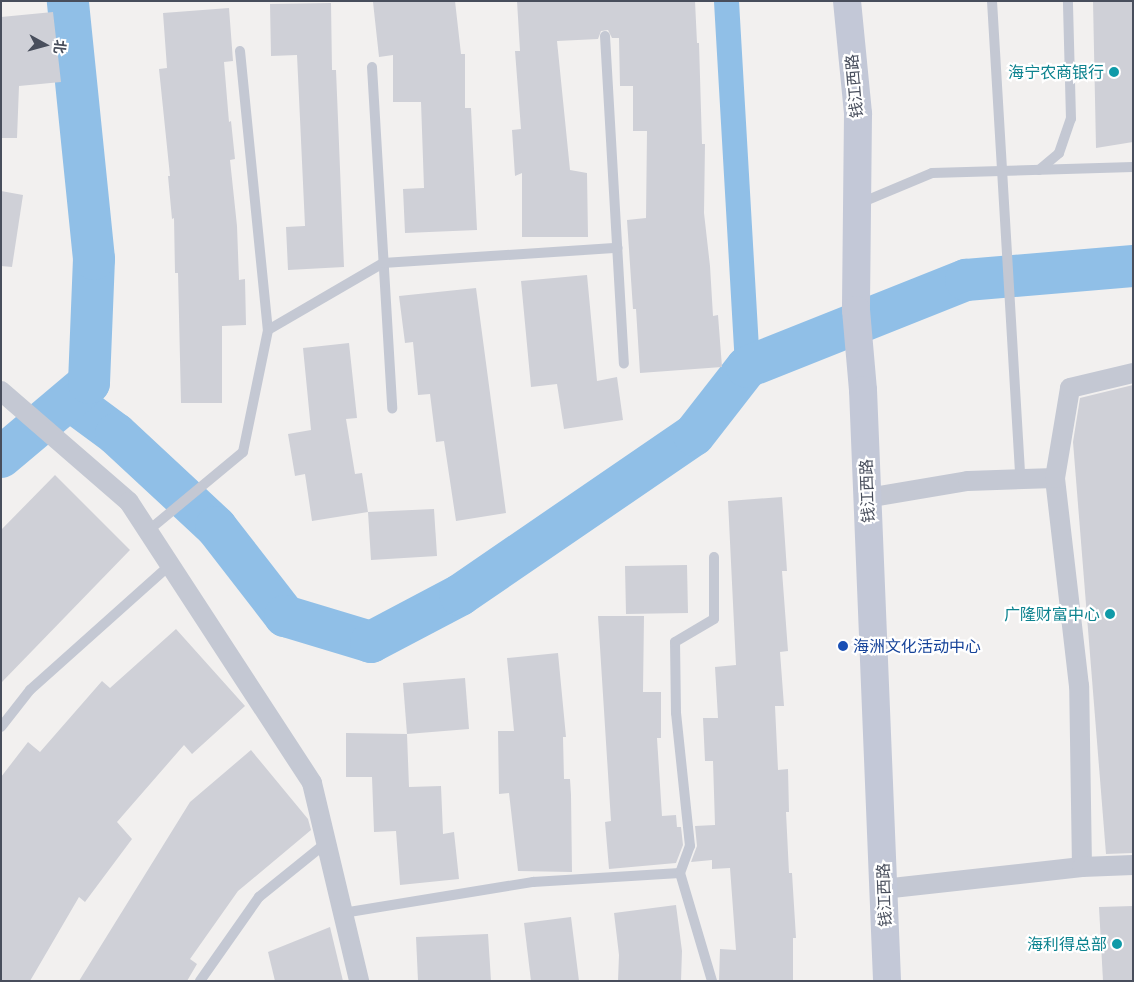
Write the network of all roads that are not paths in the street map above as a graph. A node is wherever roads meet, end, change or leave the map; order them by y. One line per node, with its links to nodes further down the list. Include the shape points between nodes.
1 (847, 1): 10 (main road, 钱江西路, via 858,114)
2 (992, 1): 9 (lane)
3 (1068, 1): 8 (lane, via 1071,119 1059,154)
4 (606, 36): 11 (lane)
5 (240, 51): 13 (lane)
6 (372, 67): 12 (lane)
7 (1133, 167): 8 (lane)
8 (1039, 170): 9 (lane)
9 (1003, 171): 10 (lane, via 932,173); 19 (lane)
10 (857, 204): 20 (main road, 钱江西路, via 856,310)
11 (618, 248): 12 (lane); 14 (lane)
12 (383, 263): 13 (lane); 17 (lane)
13 (268, 330): 21 (lane, via 243,452)
14 (624, 363)
15 (1133, 373): 18 (street, via 1070,388)
16 (1, 391): 21 (street, via 129,502)
17 (392, 408)
18 (1055, 478): 19 (street); 27 (street, via 1079,686)
19 (1020, 479): 20 (street, via 968,481)
20 (867, 498): 29 (main road, 钱江西路)
21 (148, 530): 23 (street)
22 (714, 558): 28 (lane, via 714,619 676,642 676,713 690,846)
23 (170, 565): 24 (lane, via 30,690); 25 (street, via 312,783)
24 (1, 727)
25 (326, 843): 30 (street); 31 (lane, via 259,897)
26 (1133, 865): 27 (street)
27 (1082, 867): 29 (street)
28 (680, 873): 30 (lane, via 533,882); 33 (lane)
29 (884, 889): 34 (main road, 钱江西路)
30 (343, 913): 32 (street)
31 (200, 981)
32 (359, 981)
33 (712, 981)
34 (887, 981)

